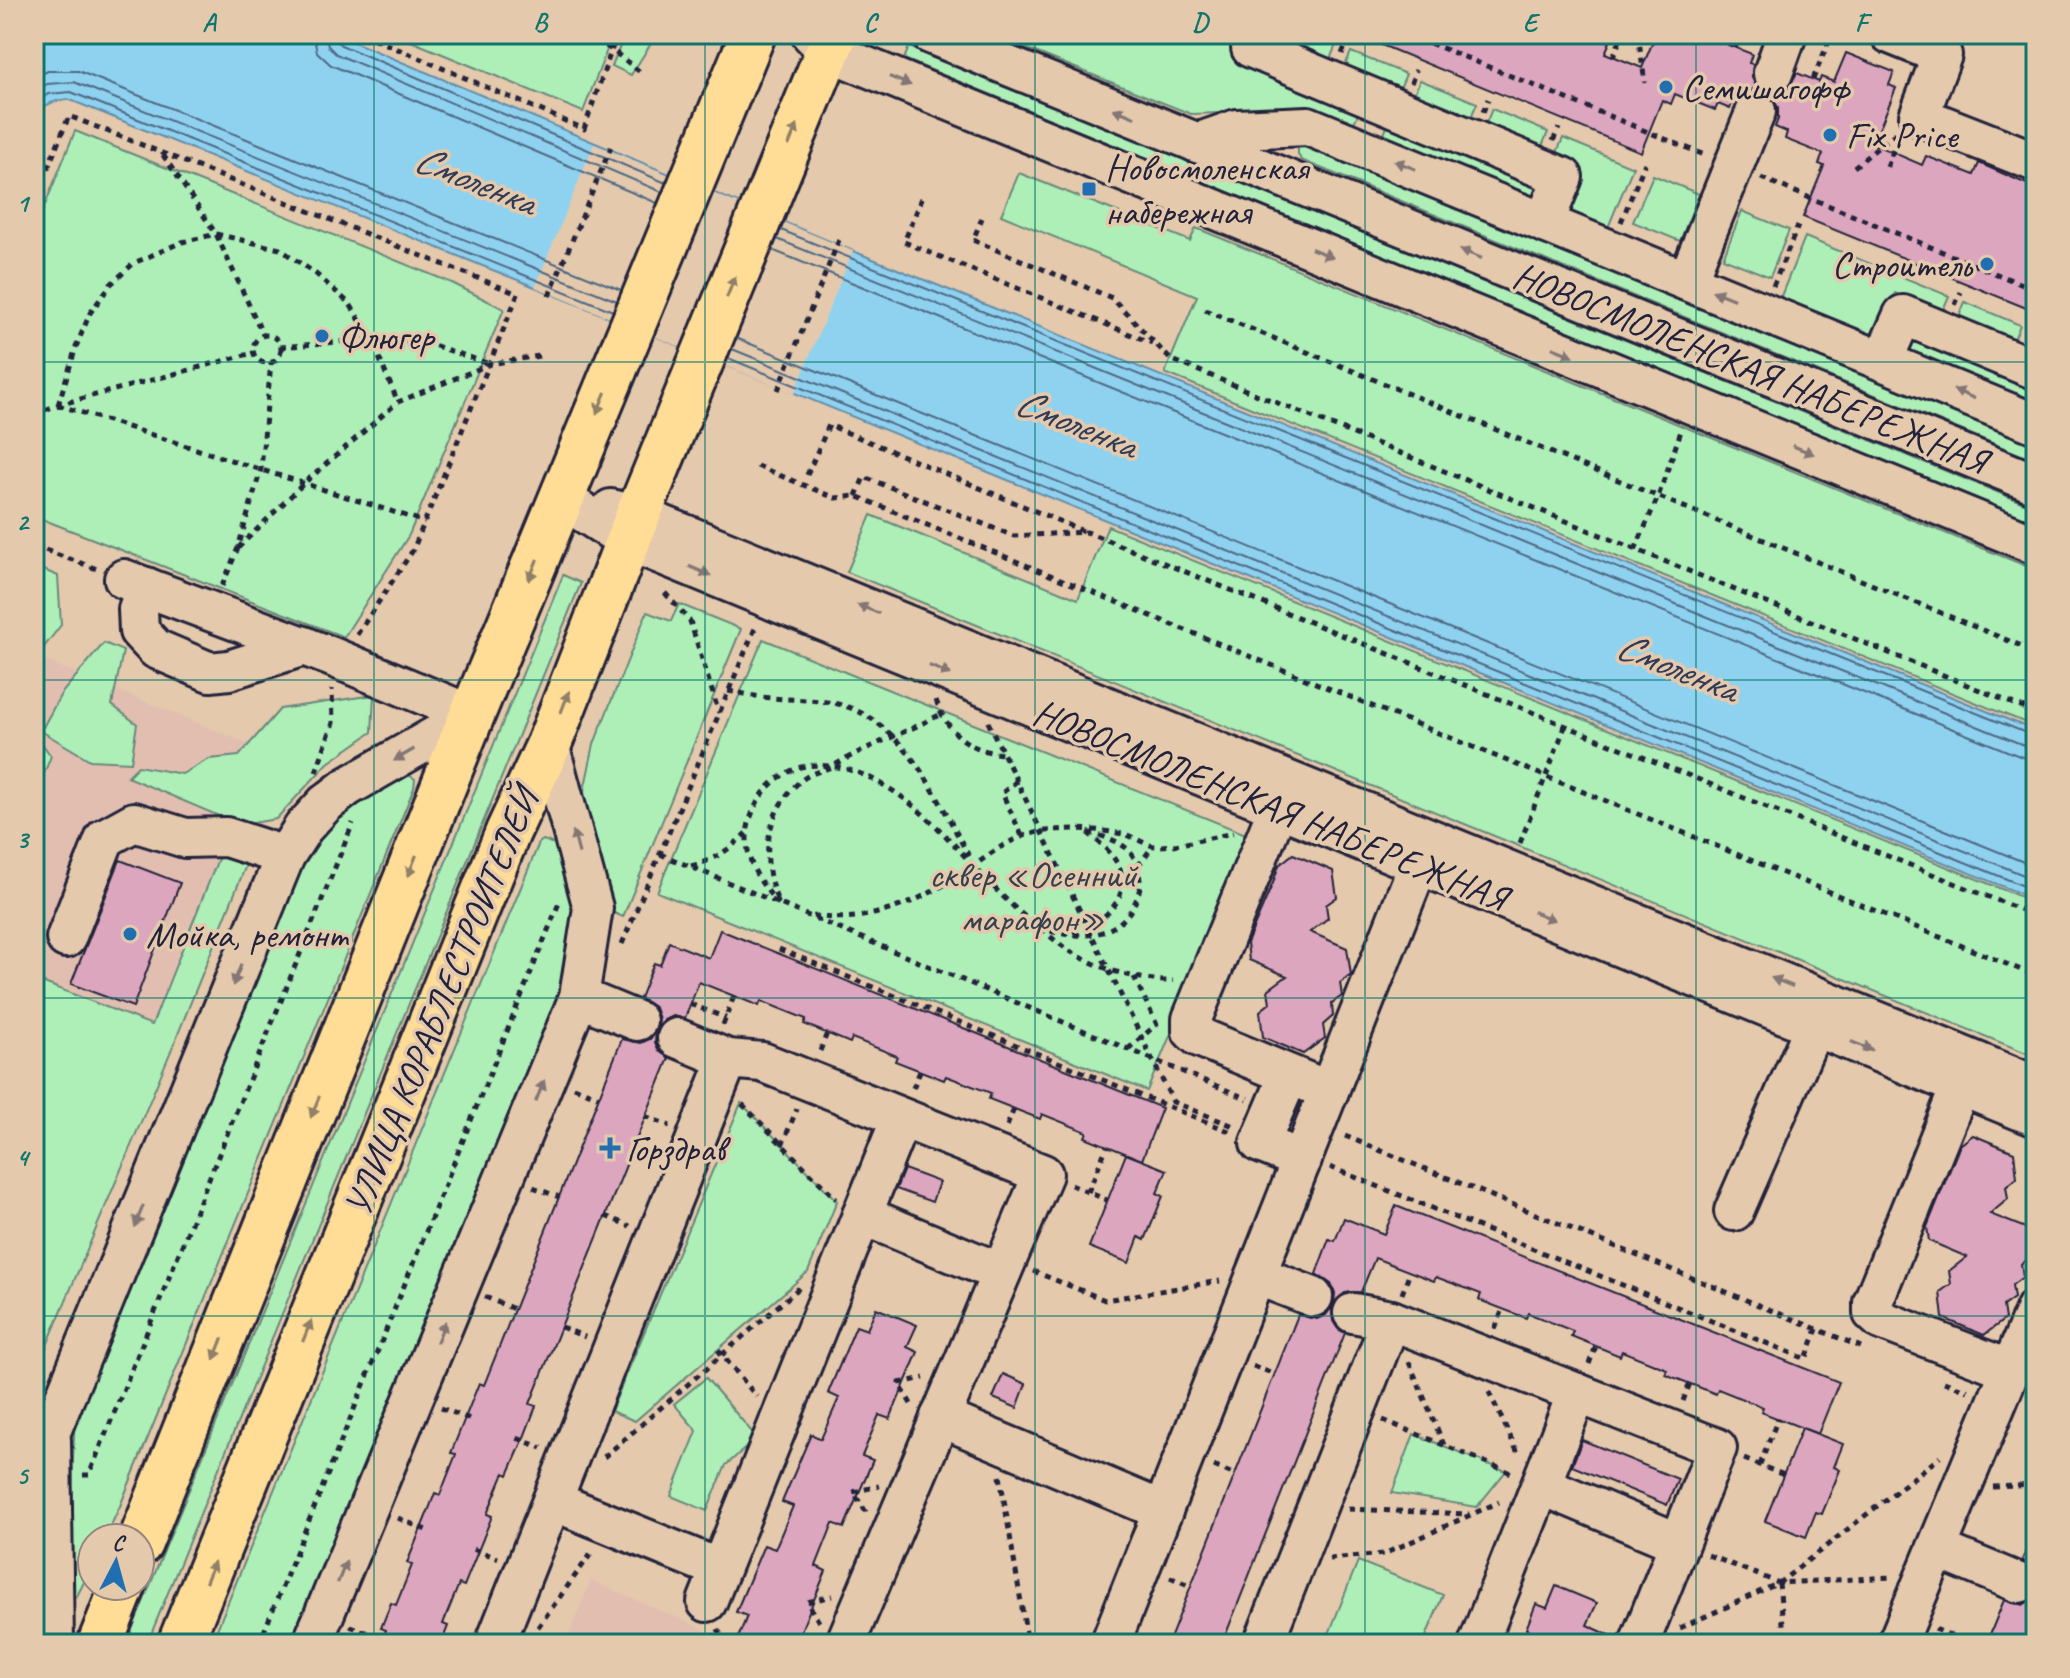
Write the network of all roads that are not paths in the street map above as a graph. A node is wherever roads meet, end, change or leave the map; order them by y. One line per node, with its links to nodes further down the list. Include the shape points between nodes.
1 (753, 34): 19 (main road, УЛИЦА КОРАБЛЕСТРОИТЕЛЕЙ, one-way to 19)
2 (930, 34): 10 (street, НОВОСМОЛЕНСКАЯ НАБЕРЕЖНАЯ, one-way to 2)
3 (1787, 34): 7 (street)
4 (1890, 34): 12 (street, via 1942,55 1919,116)
5 (825, 40): 20 (main road, УЛИЦА КОРАБЛЕСТРОИТЕЛЕЙ, one-way to 5, via 764,207); 21 (street, НОВОСМОЛЕНСКАЯ НАБЕРЕЖНАЯ, one-way to 21)
6 (1251, 48): 8 (street)
7 (1773, 73)
8 (1382, 102): 11 (street); 13 (street, via 1563,177)
9 (1756, 111): 14 (street)
10 (1197, 143): 11 (street, via 1237,129 1308,126); 18 (street, НОВОСМОЛЕНСКАЯ НАБЕРЕЖНАЯ, one-way to 10)
11 (1363, 148): 13 (street, one-way to 11)
12 (2036, 162)
13 (1544, 223): 14 (street)
14 (1687, 281): 15 (street, one-way to 14)
15 (1883, 360): 16 (street, via 1903,315); 17 (street, one-way to 15)
16 (2036, 370)
17 (2036, 424)
18 (2036, 484)
19 (561, 498): 20 (street, НОВОСМОЛЕНСКАЯ НАБЕРЕЖНАЯ); 23 (main road, УЛИЦА КОРАБЛЕСТРОИТЕЛЕЙ, one-way to 23)
20 (633, 528): 24 (main road, УЛИЦА КОРАБЛЕСТРОИТЕЛЕЙ, one-way to 20); 25 (street, НОВОСМОЛЕНСКАЯ НАБЕРЕЖНАЯ)
21 (2036, 545)
22 (330, 657): 22 (street, via 210,672 156,649 139,631 135,583); 23 (street)
23 (472, 715): 27 (street, one-way to 27, via 347,787 303,828); 56 (main road, УЛИЦА КОРАБЛЕСТРОИТЕЛЕЙ, one-way to 56)
24 (549, 744): 29 (street, one-way to 24, via 593,908); 64 (main road, УЛИЦА КОРАБЛЕСТРОИТЕЛЕЙ, one-way to 24, via 508,832)
25 (1284, 794): 26 (street, НОВОСМОЛЕНСКАЯ НАБЕРЕЖНАЯ); 35 (street, via 1192,1019 1192,1031)
26 (1424, 852): 32 (street, НОВОСМОЛЕНСКАЯ НАБЕРЕЖНАЯ, one-way to 32); 34 (street, НОВОСМОЛЕНСКАЯ НАБЕРЕЖНАЯ, one-way to 26); 37 (street)
27 (285, 856): 28 (street, via 226,837 185,838 134,822 105,838); 52 (street, one-way to 52, via 51,1433)
28 (66, 938)
29 (579, 997): 30 (street); 65 (street, one-way to 29)
30 (637, 1021)
31 (684, 1021): 33 (street)
32 (1814, 1027): 34 (street, НОВОСМОЛЕНСКАЯ НАБЕРЕЖНАЯ, one-way to 34); 41 (street)
33 (724, 1070): 39 (street, via 762,1062); 54 (street)
34 (1965, 1073): 36 (street, НОВОСМОЛЕНСКАЯ НАБЕРЕЖНАЯ); 38 (street, НОВОСМОЛЕНСКАЯ НАБЕРЕЖНАЯ); 49 (street, via 1873,1313)
35 (1289, 1075): 37 (street); 40 (street, via 1266,1131)
36 (2036, 1086)
37 (1323, 1108): 40 (street)
38 (2036, 1117)
39 (901, 1118): 42 (street); 43 (street, via 1043,1174)
40 (1309, 1161): 44 (street)
41 (1734, 1211)
42 (860, 1219): 43 (street); 54 (street, via 713,1586 613,1525)
43 (1004, 1266): 51 (street)
44 (1256, 1275): 45 (street); 55 (street)
45 (1313, 1297)
46 (2036, 1308): 49 (street)
47 (1353, 1313): 48 (street)
48 (1391, 1320): 50 (street); 69 (street)
49 (2004, 1387): 58 (street)
50 (1577, 1393): 53 (street); 57 (street, via 1717,1448)
51 (940, 1417): 55 (street); 67 (street)
52 (43, 1474): 62 (street)
53 (1541, 1485): 57 (street); 70 (street)
54 (553, 1501): 66 (street)
55 (1163, 1511): 68 (street)
56 (148, 1522)
57 (1679, 1543): 61 (street)
58 (1931, 1562): 59 (street); 71 (street)
59 (2019, 1583)
60 (117, 1602): 63 (main road)
61 (1655, 1638)
62 (54, 1644)
63 (100, 1644)
64 (180, 1644)
65 (312, 1644)
66 (495, 1644)
67 (845, 1644)
68 (1110, 1644)
69 (1263, 1644)
70 (1478, 1644)
71 (1897, 1644)

